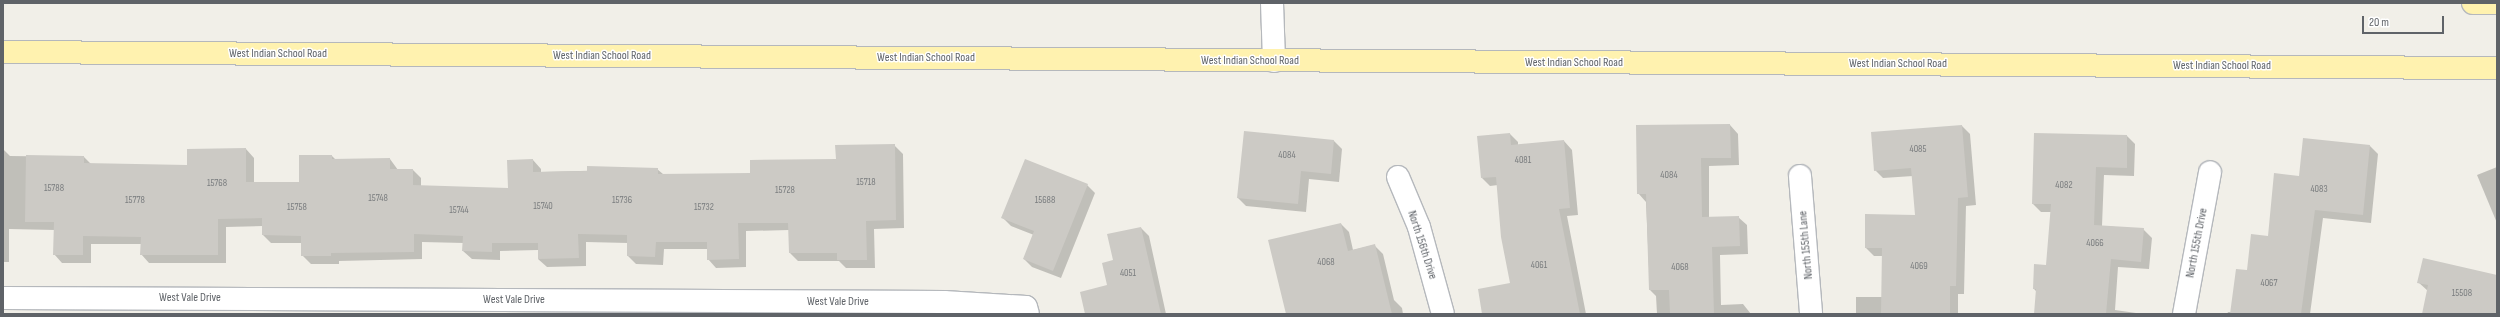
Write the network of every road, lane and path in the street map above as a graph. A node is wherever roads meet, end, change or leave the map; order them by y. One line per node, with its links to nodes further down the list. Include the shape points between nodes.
1 (1272, 3): 5 (street)
2 (2472, 3): 3 (main road)
3 (2497, 3)
4 (3, 52): 5 (main road, West Indian School Road)
5 (1274, 61): 6 (main road, West Indian School Road)
6 (2497, 68)
7 (2210, 172): 14 (street, North 155th Drive)
8 (1800, 176): 13 (street, North 155th Lane)
9 (1398, 177): 12 (street, North 156th Drive, via 1419,227)
10 (3, 298): 11 (street, West Vale Drive, via 944,302)
11 (1027, 311)
12 (1443, 314)
13 (1812, 314)
14 (2184, 314)

